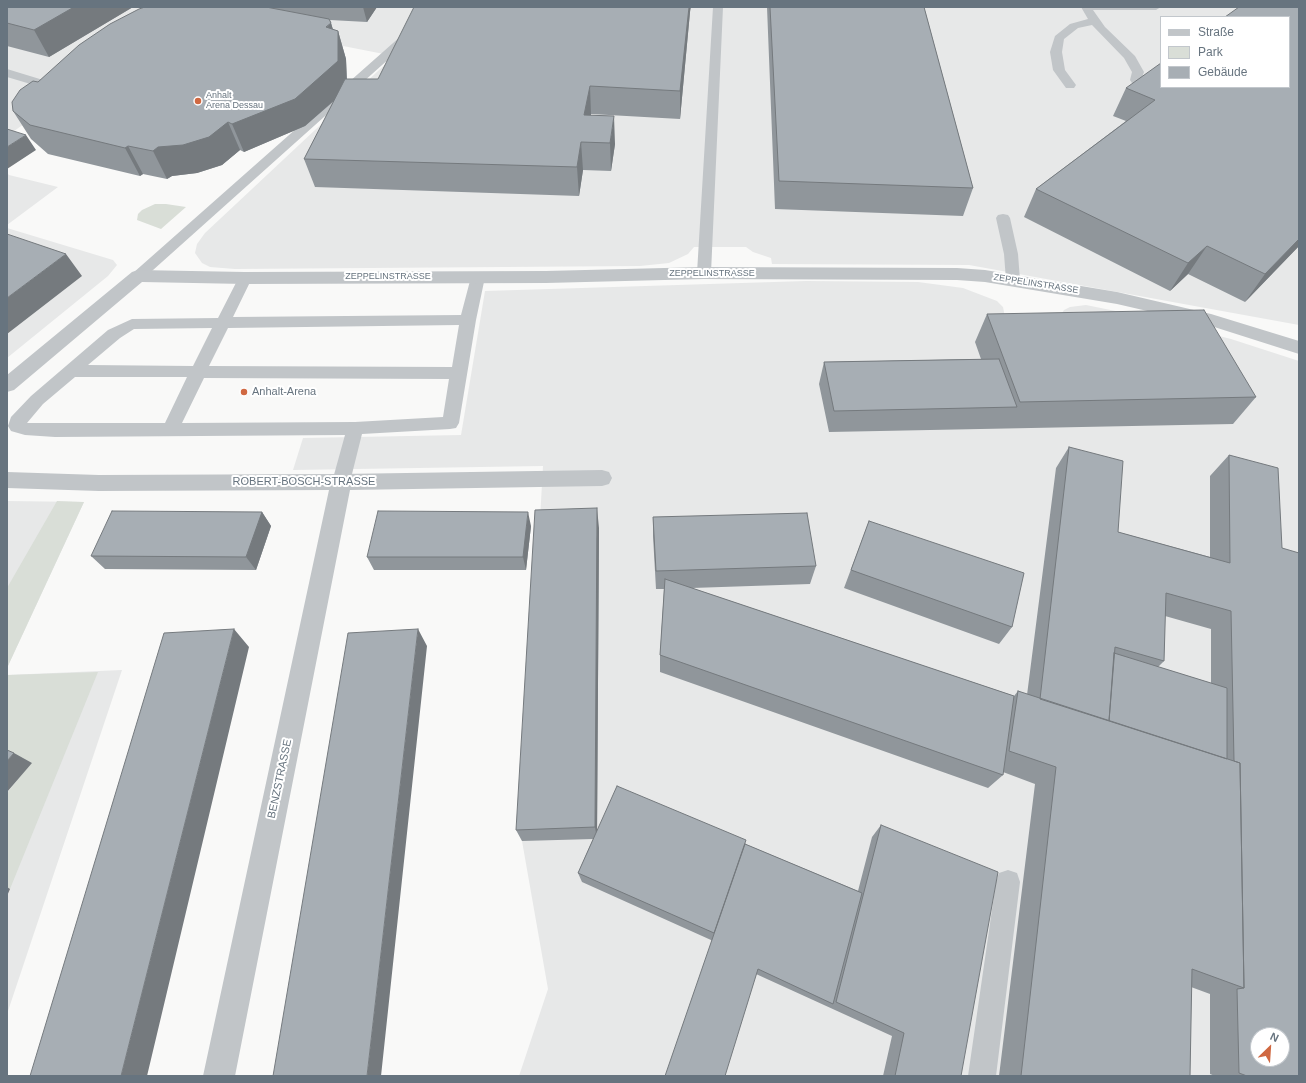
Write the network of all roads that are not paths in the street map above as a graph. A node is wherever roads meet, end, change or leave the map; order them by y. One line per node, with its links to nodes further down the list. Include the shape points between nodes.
1 (423, 7): 13 (lane, via 406,38)
2 (718, 7): 12 (lane)
3 (1086, 7): 6 (lane)
4 (1093, 7): 5 (lane)
5 (1156, 7)
6 (1094, 21): 9 (lane, via 1129,56 1138,72); 10 (lane, via 1074,26 1058,38 1056,52 1059,70)
7 (65, 72): 8 (lane, via 44,84)
8 (7, 74)
9 (1136, 80)
10 (1070, 85)
11 (1003, 218): 16 (lane, via 1011,254)
12 (704, 273): 14 (street, ZEPPELINSTRASSE); 16 (street, ZEPPELINSTRASSE, via 957,274)
13 (138, 276): 15 (street, ZEPPELINSTRASSE); 23 (street)
14 (478, 277): 15 (street, ZEPPELINSTRASSE); 17 (lane)
15 (245, 278): 18 (lane)
16 (1013, 280): 19 (street, ZEPPELINSTRASSE, via 1117,298 1211,320)
17 (468, 320): 18 (lane); 22 (lane)
18 (224, 323): 20 (lane, via 132,324 114,334); 21 (lane)
19 (1299, 348)
20 (72, 371): 21 (lane); 25 (lane, via 24,412 16,426 25,429 55,430)
21 (200, 372): 22 (lane); 25 (lane)
22 (459, 373): 24 (lane, via 450,423)
23 (7, 386)
24 (355, 428): 25 (lane); 28 (lane)
25 (170, 429)
26 (602, 478): 28 (street, ROBERT-BOSCH-STRASSE)
27 (7, 480): 28 (street, ROBERT-BOSCH-STRASSE, via 99,483)
28 (340, 482): 30 (street, BENZSTRASSE)
29 (1008, 882): 31 (lane)
30 (218, 1076)
31 (982, 1076)

